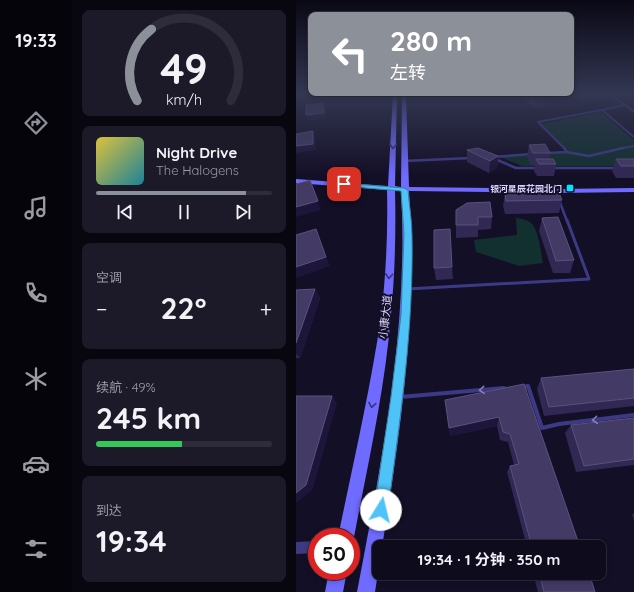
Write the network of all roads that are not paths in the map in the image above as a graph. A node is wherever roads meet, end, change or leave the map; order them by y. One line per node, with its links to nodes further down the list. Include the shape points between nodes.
1 (395, 122): 14 (main road, 小康大道, one-way to 14)
2 (404, 122): 11 (main road, 小康大道)
3 (540, 122): 7 (lane, via 538,122)
4 (616, 122): 5 (lane)
5 (634, 137)
6 (634, 146): 7 (lane, via 589,156)
7 (567, 152): 8 (lane)
8 (544, 153)
9 (536, 154): 12 (lane, via 490,157 516,168)
10 (474, 158): 11 (lane)
11 (404, 161): 15 (main road, 小康大道)
12 (620, 168)
13 (296, 181): 14 (main road)
14 (391, 188): 15 (main road); 21 (main road, 小康大道, one-way to 21, via 392,235 386,316 372,407)
15 (404, 190): 17 (main road); 18 (main road, 小康大道, via 408,234)
16 (634, 190): 17 (main road)
17 (556, 191): 18 (lane, via 589,279)
18 (407, 288): 19 (main road, 小康大道)
19 (397, 397): 20 (lane, one-way to 19, via 542,428 528,386); 26 (main road, 小康大道)
20 (634, 415)
21 (348, 528)
22 (308, 547): 23 (street)
23 (296, 548)
24 (336, 580): 25 (main road)
25 (334, 592)
26 (366, 592)

